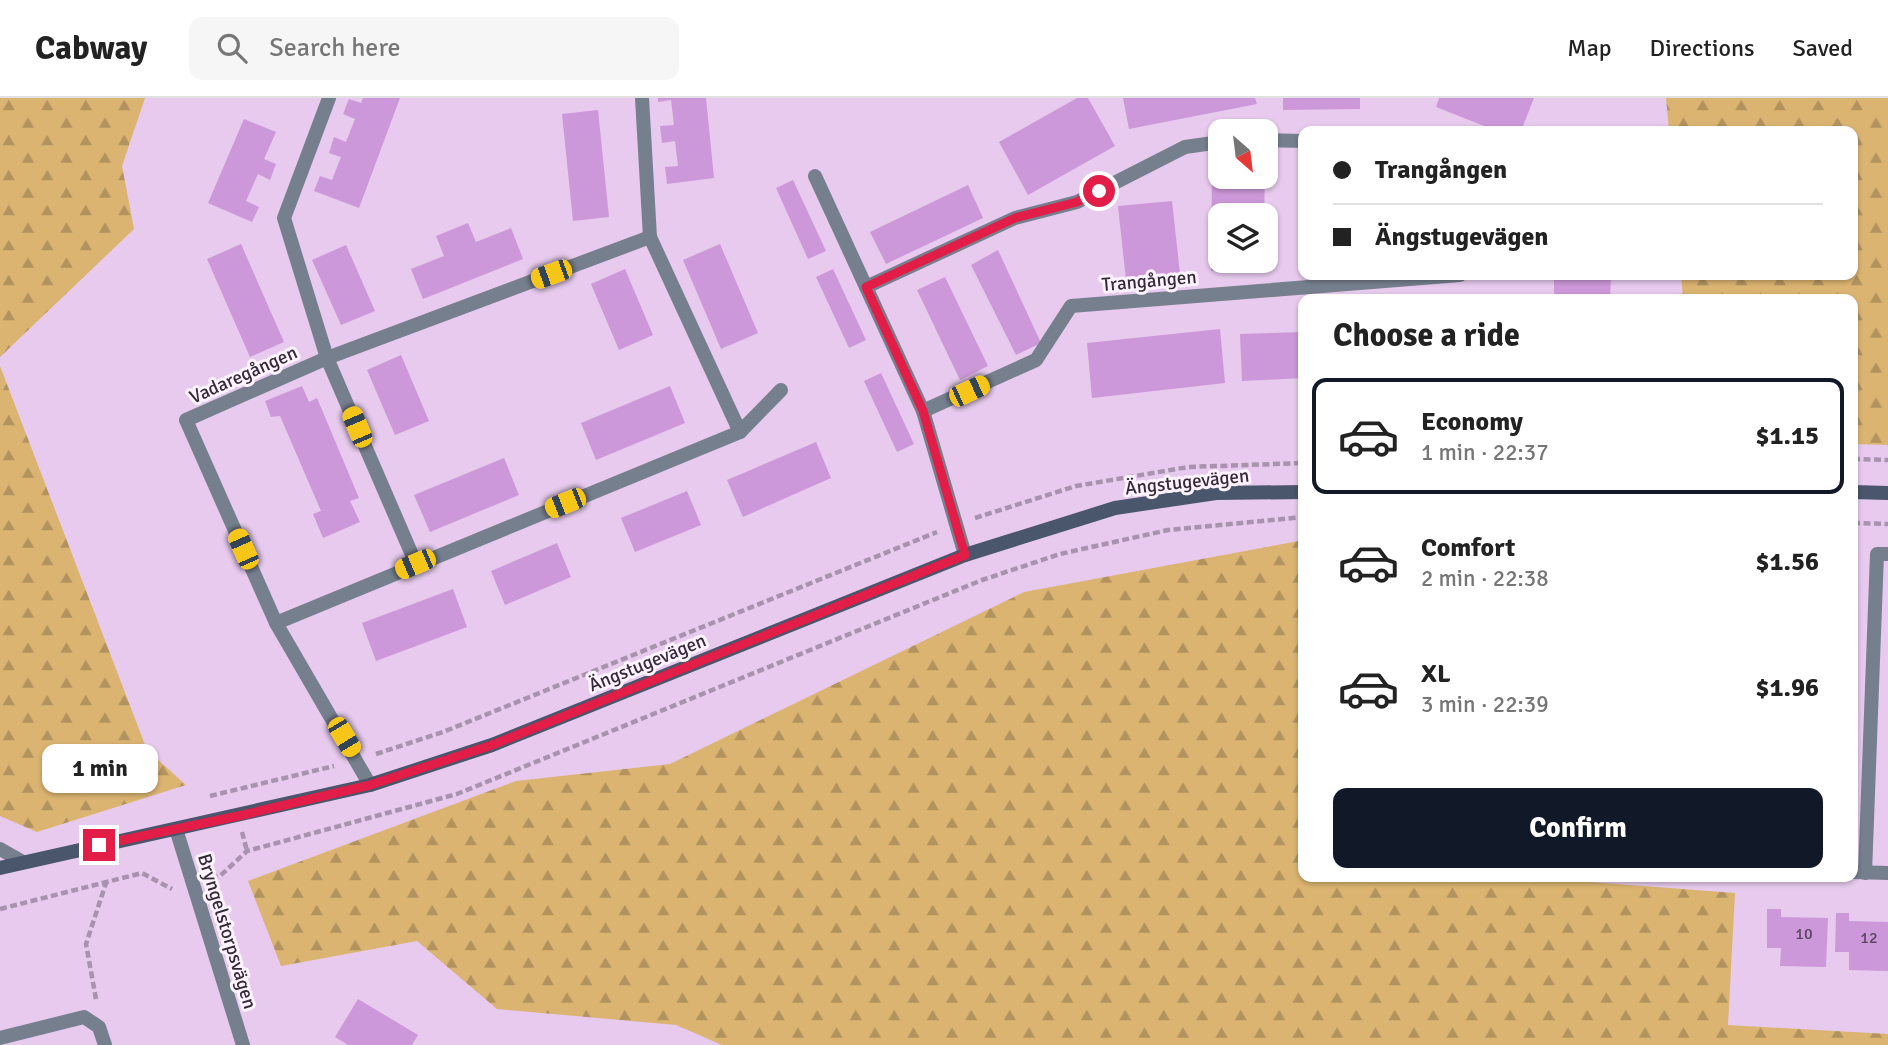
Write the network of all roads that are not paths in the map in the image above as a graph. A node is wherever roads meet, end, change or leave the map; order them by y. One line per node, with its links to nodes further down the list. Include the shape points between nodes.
1 (329, 98): 10 (street, Vadaregången, via 284,218)
2 (642, 98): 7 (street)
3 (1278, 140): 4 (street)
4 (1298, 141)
5 (1208, 144): 9 (street, via 1185,147 1077,202 1015,218)
6 (815, 176): 9 (street)
7 (650, 237): 10 (street, Vadaregången); 13 (street)
8 (1397, 280): 12 (street, Trangången, via 1071,306 1037,360)
9 (866, 287): 12 (street)
10 (327, 358): 19 (street, Vadaregången); 20 (street, Vadaregången, via 186,420)
11 (781, 390): 13 (street)
12 (923, 411): 18 (street)
13 (740, 432): 19 (street)
14 (1298, 492): 18 (street, Ängstugevägen, via 1216,494 1115,508)
15 (1858, 492): 16 (street)
16 (1888, 493)
17 (1888, 554): 26 (street, via 1877,554)
18 (965, 555): 21 (street, Ängstugevägen, via 492,745)
19 (415, 564): 20 (street)
20 (276, 623): 21 (street, Vadaregången)
21 (370, 785): 22 (street, Ängstugevägen)
22 (176, 829): 24 (street, Ängstugevägen); 30 (street, Bryngelstorpsvägen)
23 (0, 849): 24 (street)
24 (23, 862): 25 (street, Ängstugevägen)
25 (0, 868)
26 (1859, 873): 27 (street)
27 (1888, 873)
28 (0, 1038): 29 (street, via 84,1017 99,1027)
29 (105, 1045)
30 (243, 1045)

